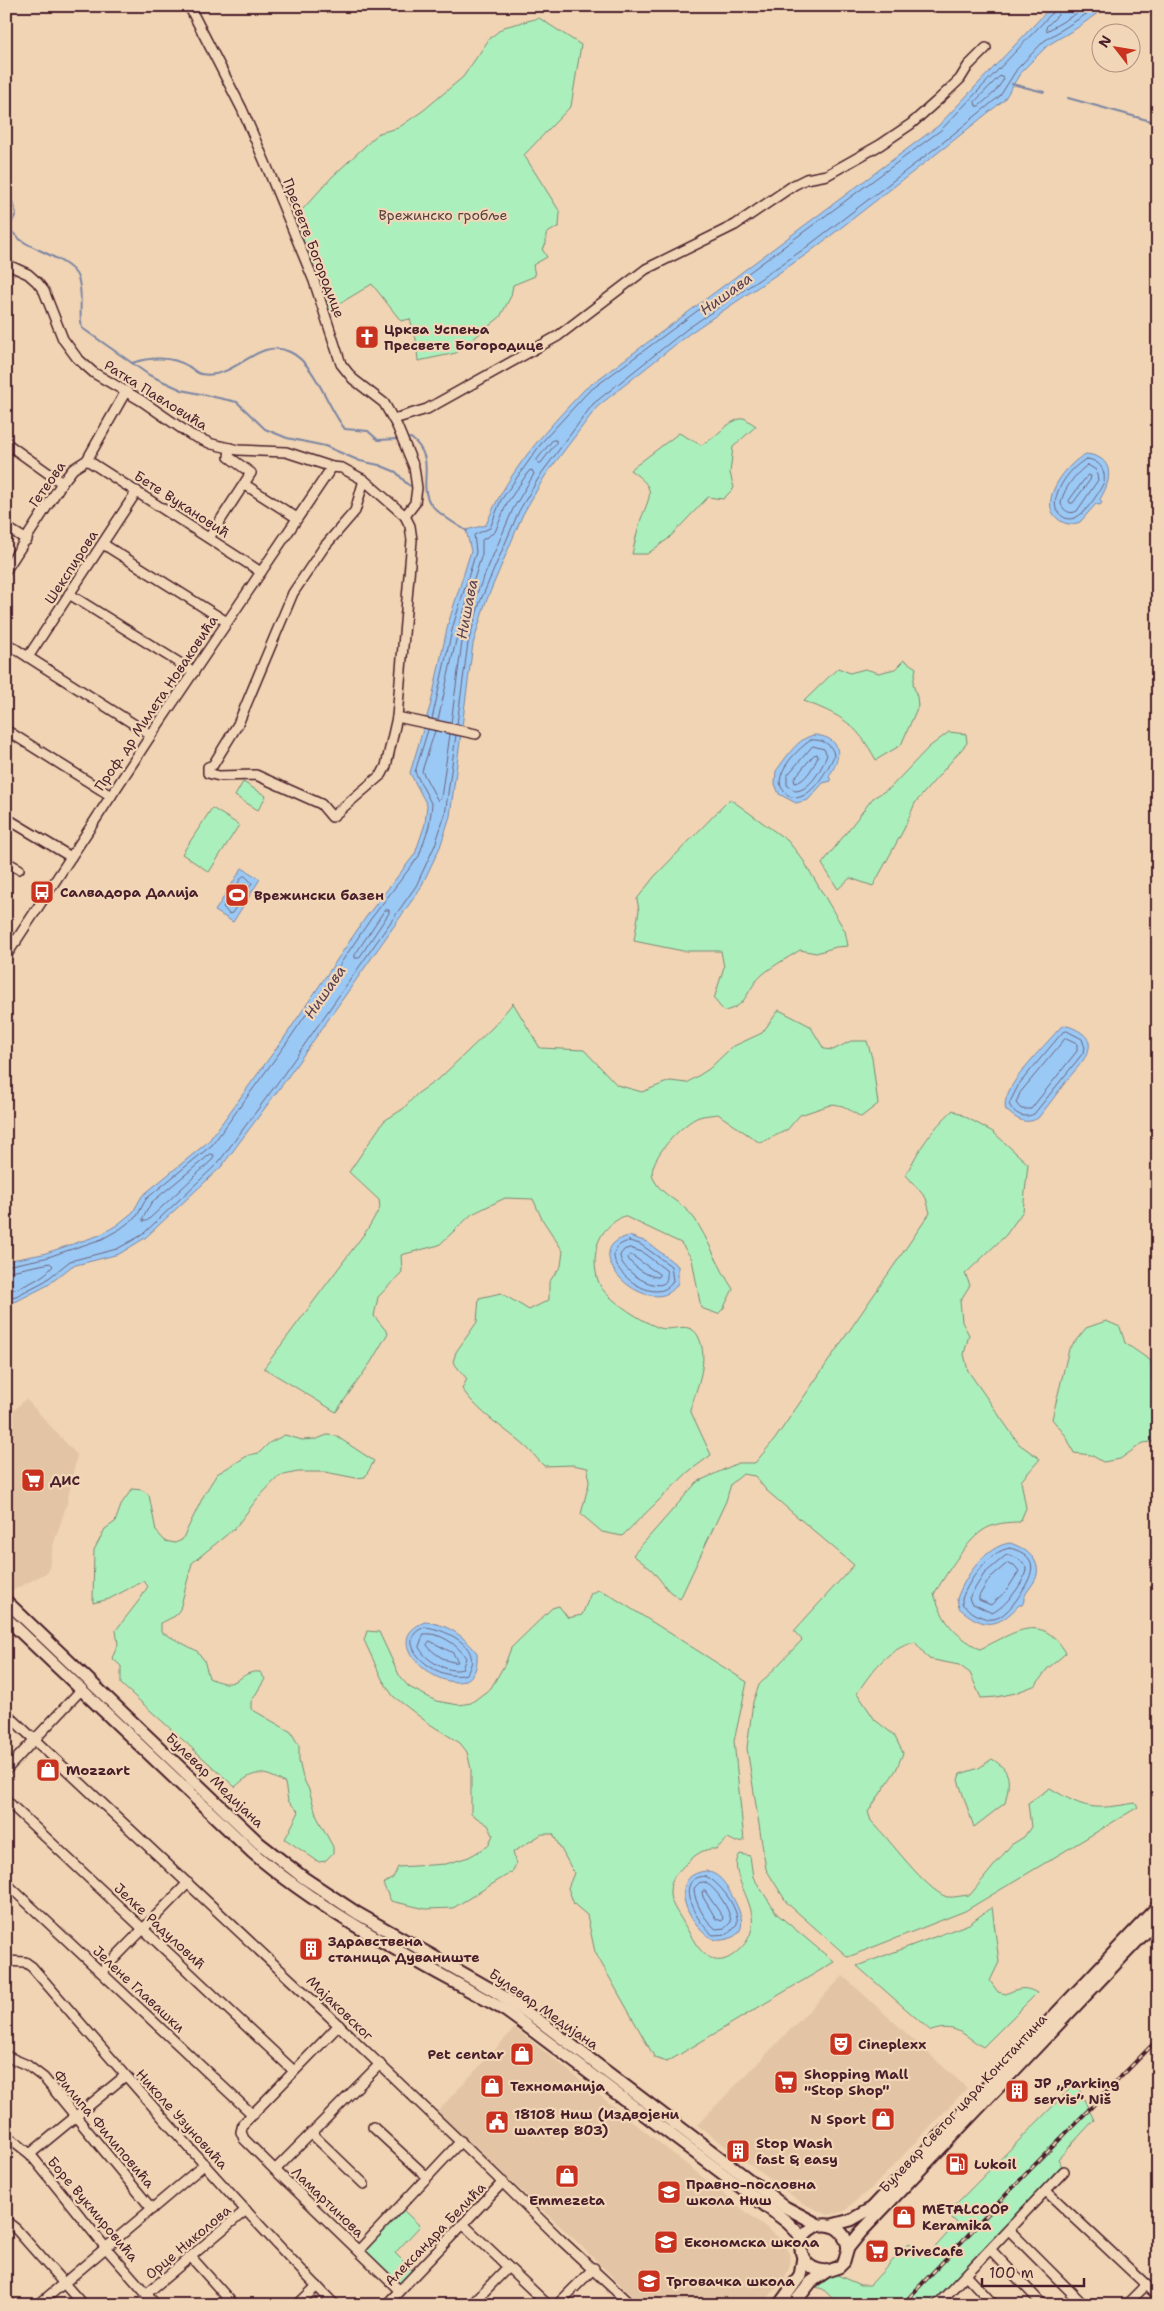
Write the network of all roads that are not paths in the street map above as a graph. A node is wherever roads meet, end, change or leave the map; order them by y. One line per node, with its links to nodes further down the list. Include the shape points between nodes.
1 (189, 6): 5 (street, Пресвете Богородице, via 242,109 267,166 314,280 341,364 353,379 384,403)
2 (986, 48): 5 (street, via 939,99 880,145 827,175 794,185 735,225 646,269 558,336 427,409)
3 (6, 264): 4 (street, Ратка Павловића, via 28,274 41,287 63,339 77,358 94,373)
4 (126, 391): 7 (street, Ратка Павловића, via 191,435); 8 (street, Гетеова)
5 (394, 419): 14 (street, Пресвете Богородице, via 414,467 417,490 415,503)
6 (6, 443): 11 (street)
7 (230, 448): 9 (street, Ратка Павловића, via 286,452); 12 (street, via 229,457 251,473)
8 (87, 460): 11 (street, Гетеова, via 73,469); 13 (street, Бете Вукановић)
9 (332, 467): 10 (street, Ратка Павловића, via 342,468); 15 (street, Проф. др Милета Новаковића)
10 (364, 480): 14 (street, Ратка Павловића); 27 (street, Ратка Павловића, via 355,511 324,547 293,593 238,724 213,765 208,767 208,773 256,775 321,804 332,818 382,774)
11 (62, 483): 18 (street, Гетеова)
12 (244, 484): 15 (street); 17 (street)
13 (138, 491): 17 (street, Бете Вукановић); 19 (street, Шекспирова)
14 (404, 516): 27 (street, Ратка Павловића, via 410,526 412,540)
15 (297, 518): 21 (street, Проф. др Милета Новаковића)
16 (6, 527): 18 (street)
17 (209, 538): 21 (street, Бете Вукановић)
18 (27, 540): 20 (street, Гетеова)
19 (103, 544): 22 (street, Шекспирова); 23 (street)
20 (6, 570)
21 (261, 572): 23 (street, Проф. др Милета Новаковића)
22 (69, 594): 25 (street, Шекспирова); 26 (street)
23 (227, 622): 26 (street, Проф. др Милета Новаковића)
24 (6, 643): 25 (street)
25 (28, 657): 29 (street)
26 (194, 672): 29 (street, Проф. др Милета Новаковића)
27 (397, 718): 30 (street)
28 (6, 730): 31 (street)
29 (152, 734): 31 (street, Проф. др Милета Новаковића)
30 (476, 734)
31 (111, 796): 33 (street, Проф. др Милета Новаковића)
32 (6, 818): 33 (street)
33 (71, 857): 37 (street, Проф. др Милета Новаковића)
34 (6, 862): 35 (street)
35 (19, 869)
36 (6, 937): 37 (street)
37 (16, 942): 38 (street, Проф. др Милета Новаковића)
38 (6, 956)
39 (6, 1601): 76 (main road, Булевар Медијана, via 285,1864 357,1913 496,1992 533,2017 785,2207)
40 (6, 1618): 41 (main road, Булевар Медијана)
41 (81, 1690): 43 (street); 79 (main road, Булевар Медијана, via 276,1873 350,1922 506,2011 787,2222)
42 (6, 1712): 43 (street, Мајаковског)
43 (35, 1738): 44 (street); 47 (street, Мајаковског)
44 (6, 1770)
45 (6, 1800): 50 (street, Јелке Радуловић)
46 (6, 1883): 52 (street, Јелене Главашки)
47 (188, 1883): 50 (street); 53 (street, Мајаковског)
48 (1158, 1906): 77 (main road, Булевар Светог цара Константина, via 872,2208 852,2220)
49 (1158, 1919): 81 (main road, Булевар Светог цара Константина)
50 (143, 1929): 52 (street); 56 (street, Јелке Радуловић)
51 (6, 1961): 57 (street, Николе Узуновића, via 25,1962 32,1967)
52 (101, 1972): 58 (street, Јелене Главашки)
53 (339, 2025): 55 (street, Мајаковског); 56 (street)
54 (6, 2056): 59 (street, Филипа Филиповића, via 36,2071)
55 (380, 2064): 61 (street); 63 (street, Мајаковског)
56 (294, 2071): 58 (street)
57 (126, 2076): 59 (street); 65 (street, Николе Узуновића)
58 (253, 2114): 66 (street, Ламартинова, via 243,2124 241,2132)
59 (76, 2117): 64 (street); 72 (street, Филипа Филиповића)
60 (373, 2127): 68 (street)
61 (311, 2133): 66 (street); 70 (street)
62 (6, 2136): 64 (street, Боре Вукмировића)
63 (461, 2141): 68 (street); 69 (street, Мајаковског)
64 (30, 2154): 80 (street, Боре Вукмировића)
65 (204, 2164): 72 (street); 73 (street, Николе Узуновића)
66 (275, 2170): 82 (street, Ламартинова)
67 (1064, 2172): 71 (street)
68 (427, 2177): 82 (street)
69 (504, 2182): 75 (street, Александра Белића); 87 (street, Мајаковског, via 561,2240)
70 (364, 2184)
71 (1046, 2190): 78 (street); 91 (street)
72 (152, 2208): 80 (street)
73 (246, 2210): 84 (street, Орце Николова); 92 (street, Николе Узуновића)
74 (6, 2221): 90 (street)
75 (463, 2224): 86 (street); 93 (street, Александра Белића)
76 (818, 2225): 77 (main road); 79 (main road, via 811,2228)
77 (832, 2226): 81 (main road, via 844,2234)
78 (1009, 2230): 83 (street); 114 (street)
79 (802, 2242): 85 (main road)
80 (106, 2248): 90 (street); 94 (street, Боре Вукмировића)
81 (848, 2248): 88 (main road, Булевар Светог цара Константина, via 844,2262)
82 (359, 2250): 93 (street, Ламартинова)
83 (991, 2250): 89 (street); 113 (street)
84 (191, 2257): 94 (street, Орце Николова); 103 (street)
85 (803, 2257): 88 (main road, via 812,2268); 109 (main road, via 800,2276)
86 (508, 2267): 106 (street); 107 (street)
87 (594, 2268): 98 (street, Мајаковског); 108 (street)
88 (827, 2271): 110 (main road, Булевар Светог цара Константина, via 811,2282)
89 (966, 2275): 111 (street); 112 (street)
90 (64, 2282): 100 (street); 101 (street)
91 (1146, 2285): 95 (street); 115 (street)
92 (317, 2286): 104 (street); 105 (street, Николе Узуновића)
93 (400, 2290): 97 (street, Александра Белића)
94 (146, 2294): 102 (street, Боре Вукмировића)
95 (1158, 2296)
96 (6, 2299): 99 (street)
97 (389, 2304)
98 (629, 2304)
99 (11, 2305)
100 (38, 2305)
101 (83, 2305)
102 (156, 2305)
103 (234, 2305)
104 (298, 2305)
105 (335, 2305)
106 (471, 2305)
107 (548, 2305)
108 (557, 2305)
109 (779, 2305)
110 (793, 2305)
111 (937, 2305)
112 (994, 2305)
113 (1043, 2305)
114 (1084, 2305)
115 (1126, 2305)

